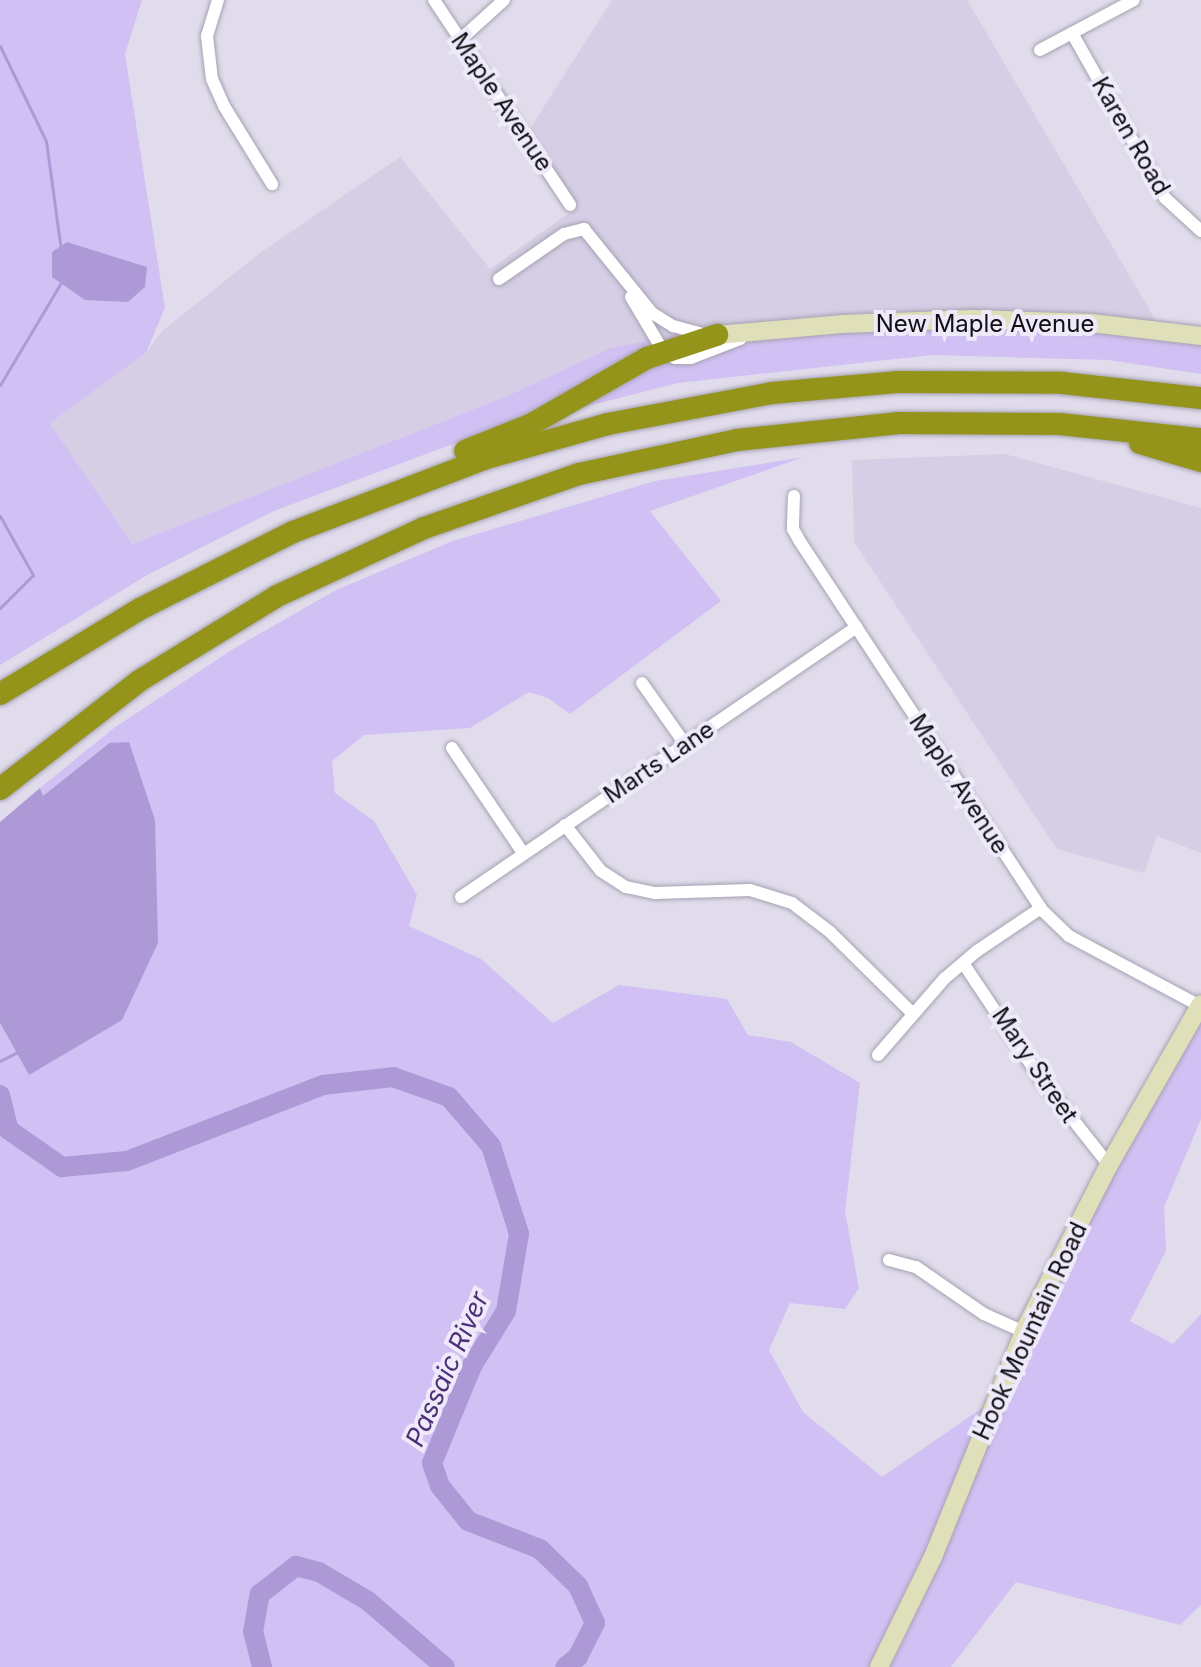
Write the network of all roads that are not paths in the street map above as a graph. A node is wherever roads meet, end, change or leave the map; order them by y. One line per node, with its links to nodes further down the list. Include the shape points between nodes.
1 (218, 0): 8 (street, via 207,36 212,79)
2 (434, 0): 6 (street, Maple Avenue)
3 (504, 0): 6 (street)
4 (1134, 0): 5 (street)
5 (1072, 33): 7 (street); 10 (street, Karen Road, via 1165,198)
6 (461, 39): 9 (street, Maple Avenue)
7 (1040, 50)
8 (272, 184)
9 (570, 205)
10 (1201, 231)
11 (499, 279): 12 (street, via 578,228 590,233)
12 (623, 280): 14 (street, via 663,321 695,334); 16 (street)
13 (769, 332): 14 (street, New Maple Avenue); 15 (street, New Maple Avenue, via 972,319 1091,323); 16 (street, New Maple Avenue, via 691,358)
14 (717, 335): 16 (highway)
15 (1201, 336)
16 (663, 351): 22 (highway, via 532,424 420,470)
17 (1201, 398): 22 (highway, via 981,380 772,393 648,415 526,446)
18 (1020, 422): 19 (highway); 20 (highway, via 1105,435); 28 (highway, via 899,423 764,436 618,464 501,499 386,543 277,596 161,666)
19 (1201, 439)
20 (1201, 461)
21 (794, 496): 23 (street, Maple Avenue, via 793,529)
22 (293, 532): 25 (highway, via 140,609)
23 (857, 627): 26 (street, Marts Lane); 32 (street, Maple Avenue)
24 (642, 683): 26 (street)
25 (2, 693)
26 (685, 744): 29 (street, Marts Lane)
27 (452, 748): 30 (street)
28 (0, 789)
29 (565, 825): 30 (street, Marts Lane); 35 (street, via 601,871 626,887 655,893 750,890 792,903 830,932)
30 (523, 853): 31 (street, Marts Lane)
31 (461, 897)
32 (1041, 908): 33 (street); 34 (street, Maple Avenue, via 1069,936)
33 (963, 963): 35 (street); 37 (street, Mary Street, via 1040,1078)
34 (1201, 1005): 37 (street, Hook Mountain Road)
35 (912, 1013): 36 (street)
36 (878, 1055)
37 (1109, 1165): 39 (street, Hook Mountain Road)
38 (889, 1260): 39 (street, via 916,1267 984,1314)
39 (1024, 1332): 40 (street, Hook Mountain Road, via 933,1557)
40 (879, 1667)

